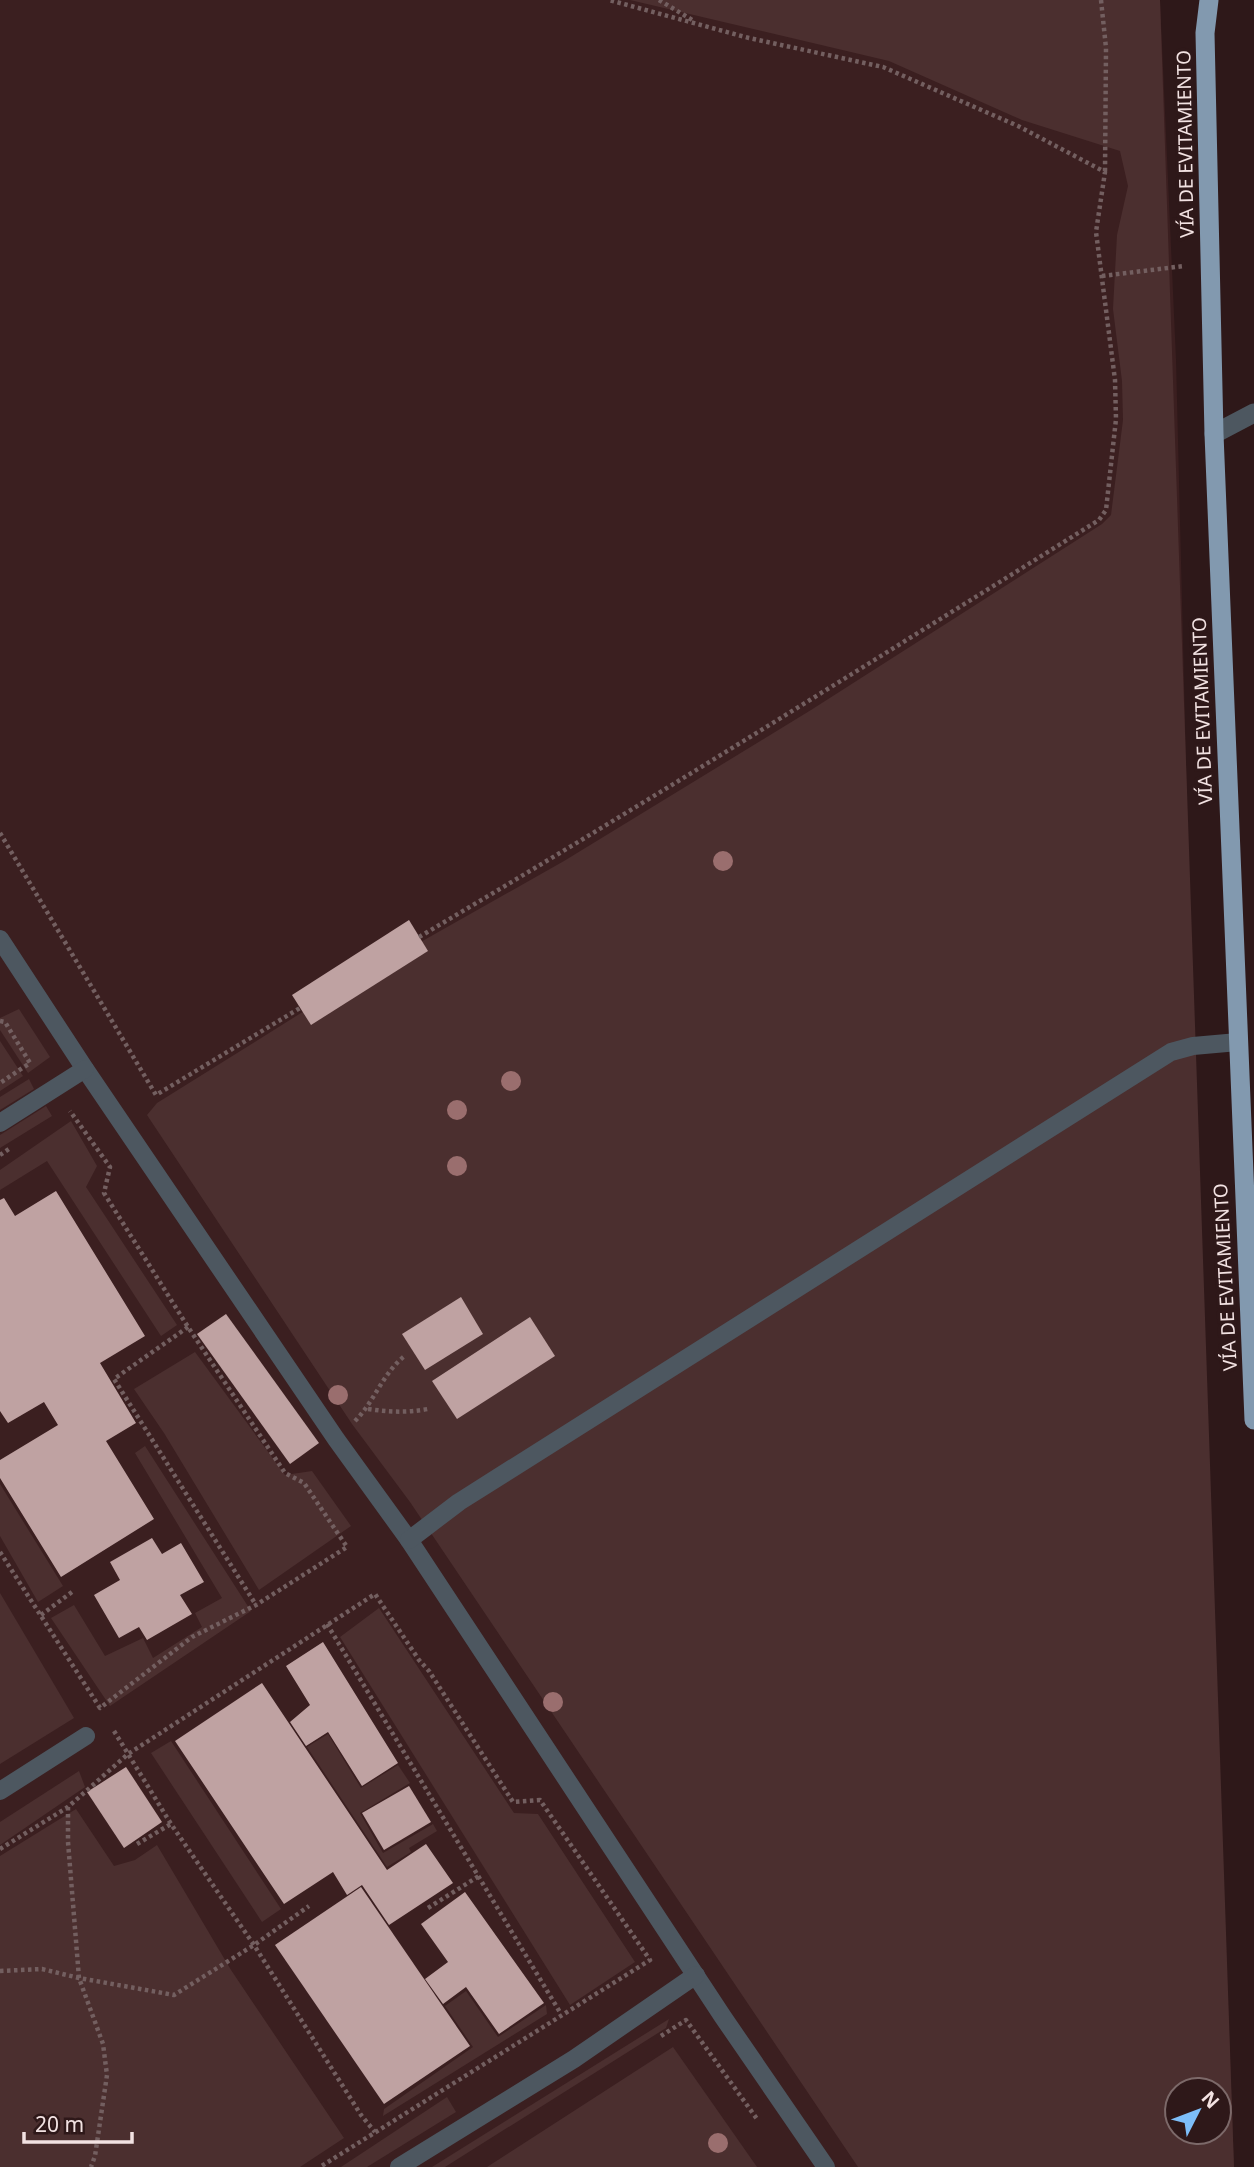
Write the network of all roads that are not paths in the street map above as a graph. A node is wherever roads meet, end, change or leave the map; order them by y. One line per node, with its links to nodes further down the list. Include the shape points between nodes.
1 (1209, 0): 3 (highway, VÍA DE EVITAMIENTO, via 1205,33)
2 (1254, 413): 3 (street)
3 (1214, 434): 5 (highway, VÍA DE EVITAMIENTO)
4 (0, 939): 6 (lane)
5 (1238, 1042): 8 (highway, VÍA DE EVITAMIENTO); 10 (lane, via 1171,1052 471,1495)
6 (85, 1069): 7 (lane); 10 (lane)
7 (0, 1123)
8 (1250, 1231): 9 (highway, VÍA DE EVITAMIENTO)
9 (1254, 1420)
10 (408, 1540): 13 (lane)
11 (86, 1736): 12 (lane)
12 (0, 1791)
13 (696, 1975): 14 (lane, via 574,2059); 15 (lane)
14 (399, 2167)
15 (826, 2167)

